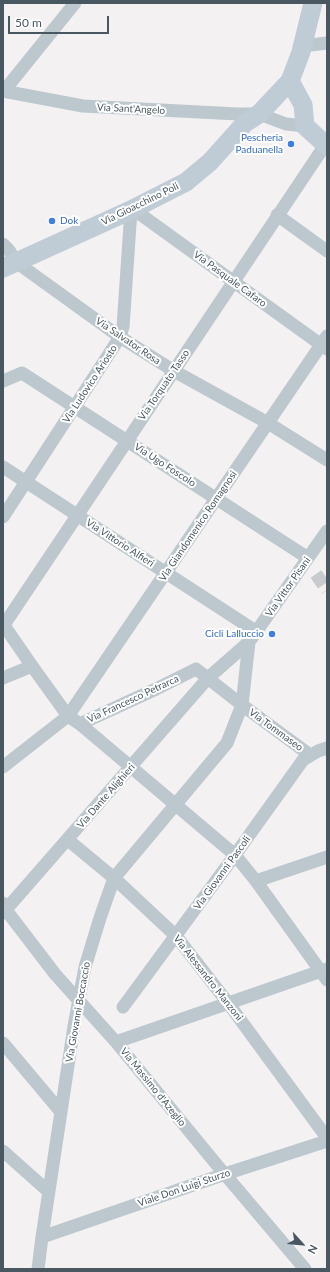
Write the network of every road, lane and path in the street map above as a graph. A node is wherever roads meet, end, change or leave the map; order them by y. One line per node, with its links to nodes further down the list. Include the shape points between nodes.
1 (75, 3): 6 (street)
2 (313, 3): 4 (street)
3 (327, 43): 4 (street)
4 (302, 46): 5 (street)
5 (290, 81): 7 (street, Via Gioacchino Poli); 8 (street, via 303,105)
6 (3, 90): 7 (street, Via Sant'Angelo, via 83,106)
7 (259, 114): 8 (street, via 286,124); 10 (street, Via Gioacchino Poli, via 245,123 210,162 186,182)
8 (305, 126): 9 (street)
9 (326, 143): 11 (street, Via Torquato Tasso)
10 (132, 210): 14 (street, Via Gioacchino Poli); 15 (street, Via Pasquale Cafaro); 16 (street, Via Ludovico Ariosto, via 123,327)
11 (277, 215): 13 (street); 15 (street, Via Torquato Tasso)
12 (3, 244): 14 (street, Via Salvator Rosa, via 9,250)
13 (327, 251)
14 (10, 265): 16 (street, Via Salvator Rosa)
15 (234, 281): 17 (street, Via Pasquale Cafaro); 18 (street, Via Torquato Tasso)
16 (120, 337): 18 (street, Via Salvator Rosa); 20 (street, Via Ludovico Ariosto)
17 (325, 343): 21 (street, Via Giandomenico Romagnosi)
18 (174, 371): 21 (street, Via Salvator Rosa); 22 (street, Via Torquato Tasso)
19 (3, 381): 20 (street, Via Ugo Foscolo, via 22,373)
20 (75, 407): 22 (street, Via Ugo Foscolo); 25 (street, Via Ludovico Ariosto)
21 (268, 423): 23 (street, Via Salvator Rosa); 26 (street, Via Giandomenico Romagnosi)
22 (127, 440): 26 (street, Via Ugo Foscolo); 27 (street, Via Torquato Tasso)
23 (327, 459)
24 (3, 467): 25 (street, Via Vittorio Alfieri)
25 (26, 482): 27 (street, Via Vittorio Alfieri); 28 (street, Via Ludovico Ariosto)
26 (217, 498): 30 (street, Via Ugo Foscolo); 31 (street, Via Giandomenico Romagnosi)
27 (77, 515): 31 (street, Via Vittorio Alfieri); 32 (street, Via Torquato Tasso)
28 (3, 517)
29 (327, 531): 30 (street, Via Vittor Pisani)
30 (308, 558): 33 (street, Via Vittor Pisani)
31 (166, 573): 33 (street, Via Vittorio Alfieri); 38 (street, Via Giandomenico Romagnosi)
32 (3, 625): 34 (street)
33 (253, 637): 36 (street, Via Vittor Pisani); 37 (street, Via Giovanni Boccaccio)
34 (32, 666): 35 (street); 38 (street)
35 (3, 678)
36 (208, 678): 37 (street, Via Tommaseo); 39 (street, Via Francesco Petrarca, via 196,669); 43 (street, Via Dante Alighieri)
37 (242, 705): 41 (street, Via Tommaseo); 44 (street, Via Giovanni Boccaccio, via 227,743)
38 (68, 716): 39 (street, Via Francesco Petrarca); 42 (street)
39 (80, 724): 43 (street)
40 (327, 748): 41 (street, Via Giovanni Pascoli)
41 (310, 755): 46 (street, Via Giovanni Pascoli, via 303,760)
42 (3, 767)
43 (131, 767): 44 (street); 45 (street, Via Dante Alighieri)
44 (175, 804): 46 (street); 48 (street, Via Giovanni Boccaccio)
45 (68, 840): 48 (street, Via Alessandro Manzoni); 50 (street, Via Dante Alighieri)
46 (235, 855): 49 (street); 51 (street, Via Giovanni Pascoli)
47 (327, 857): 49 (street)
48 (114, 878): 51 (street, Via Alessandro Manzoni); 53 (street, Via Giovanni Boccaccio, via 85,967)
49 (256, 881): 52 (street)
50 (4, 909): 53 (street, Via Massimo d'Azeglio)
51 (176, 936): 54 (street, Via Alessandro Manzoni); 55 (street, Via Giovanni Pascoli)
52 (325, 973): 54 (street)
53 (79, 1000): 56 (street, Via Massimo d'Azeglio); 58 (street, Via Giovanni Boccaccio)
54 (228, 1004): 56 (street); 59 (street, Via Alessandro Manzoni)
55 (123, 1007)
56 (116, 1042): 61 (street, Via Massimo d'Azeglio)
57 (3, 1043): 58 (street)
58 (61, 1112): 62 (street, Via Giovanni Boccaccio)
59 (327, 1139): 61 (street, Viale Don Luigi Sturzo)
60 (3, 1151): 62 (street)
61 (225, 1174): 63 (street, Viale Don Luigi Sturzo); 65 (street, Via Massimo d'Azeglio)
62 (49, 1192): 63 (street, Via Giovanni Boccaccio)
63 (42, 1237): 64 (street, Via Giovanni Boccaccio)
64 (38, 1269)
65 (305, 1269)

